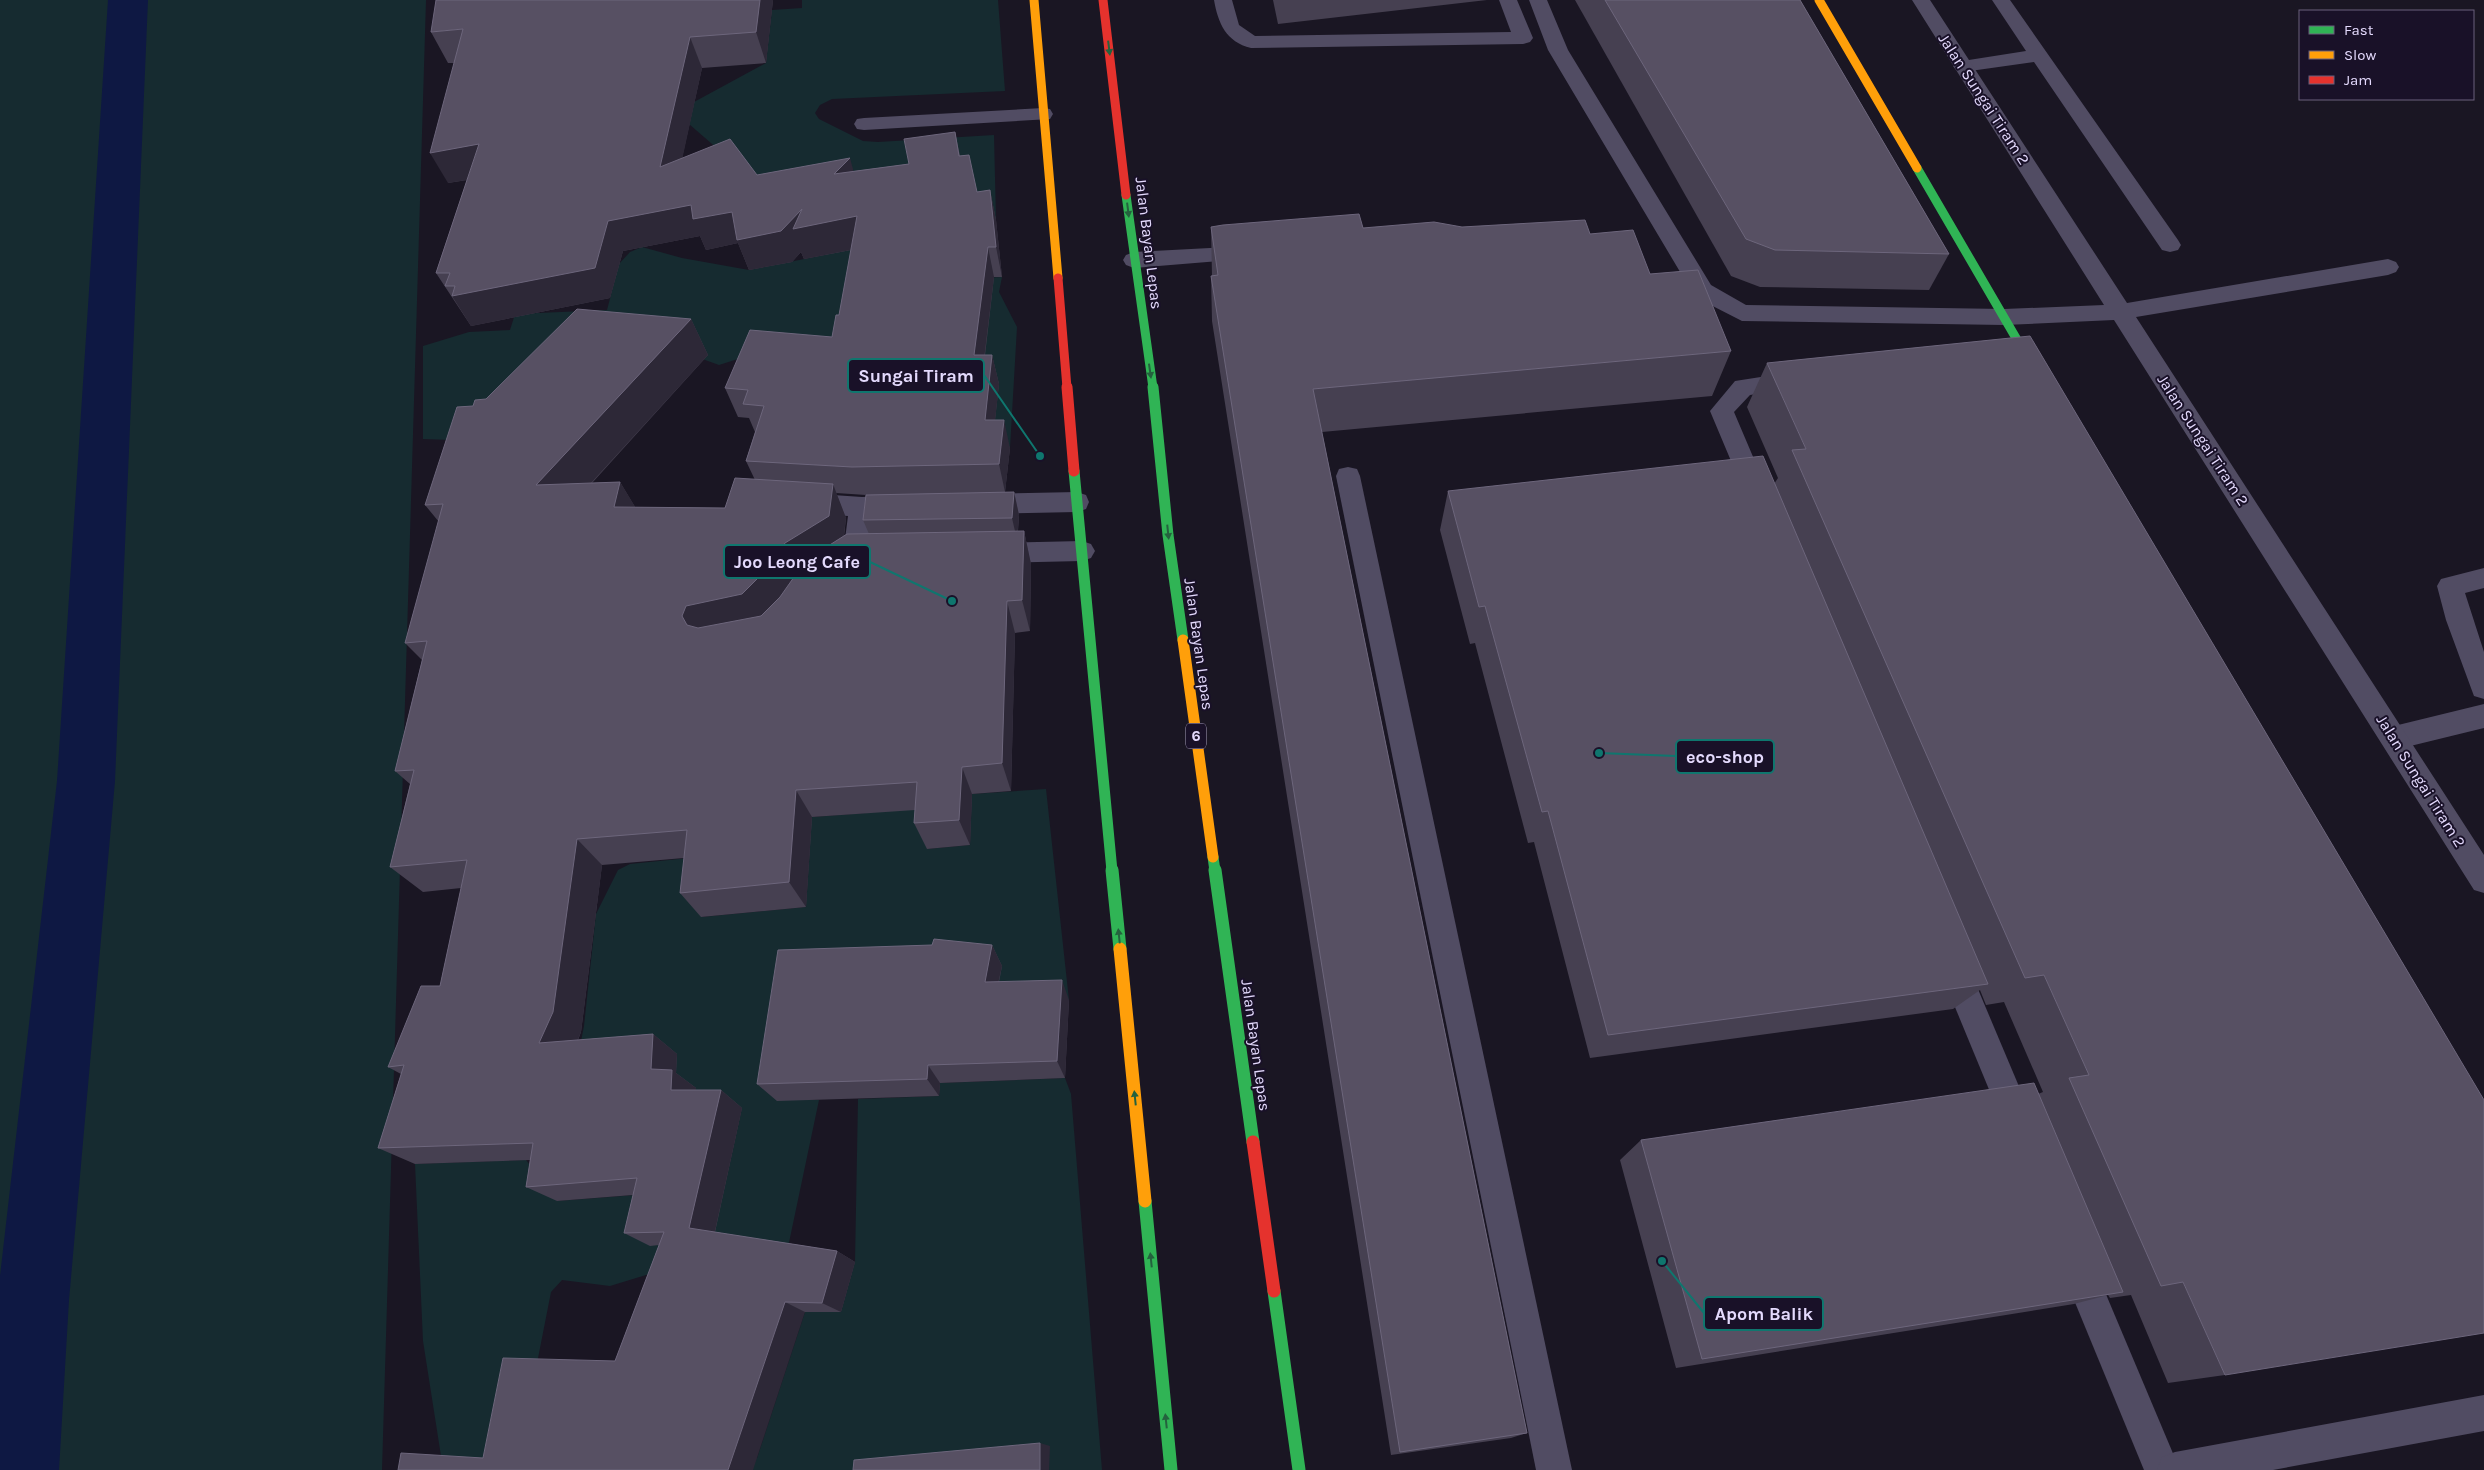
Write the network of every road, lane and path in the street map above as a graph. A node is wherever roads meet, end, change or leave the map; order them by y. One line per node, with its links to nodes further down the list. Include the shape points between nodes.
1 (1034, 0): 11 (main road)
2 (1103, 0): 15 (main road, Jalan Bayan Lepas / 6, one-way to 15)
3 (1223, 0): 4 (street, via 1228,25 1251,42 1523,38)
4 (1508, 0)
5 (1538, 0): 18 (street, via 1558,50 1703,292 1742,313)
6 (1819, 0): 18 (main road)
7 (1921, 0): 10 (street, Jalan Sungai Tiram 2)
8 (2001, 0): 9 (street)
9 (2039, 55): 10 (street); 13 (street)
10 (1963, 66): 17 (street, Jalan Sungai Tiram 2)
11 (1043, 114): 12 (street); 25 (main road)
12 (864, 124)
13 (2170, 245)
14 (1266, 252): 15 (street)
15 (1134, 260): 44 (main road, Jalan Bayan Lepas / 6, one-way to 44, via 1158,425 1168,535)
16 (2388, 267): 17 (street)
17 (2121, 312): 18 (street); 36 (street, Jalan Sungai Tiram 2)
18 (2004, 317): 19 (main road)
19 (2025, 353): 20 (street); 22 (main road)
20 (1996, 356)
21 (1820, 378): 29 (street, via 1742,387 1722,411)
22 (2040, 379)
23 (1348, 476): 45 (street)
24 (785, 502): 28 (street)
25 (1077, 502): 26 (street); 30 (main road)
26 (960, 505)
27 (921, 506): 28 (street)
28 (862, 507): 32 (street, via 866,555)
29 (1764, 512)
30 (1082, 551): 31 (street); 43 (main road, one-way to 30)
31 (964, 553)
32 (833, 569)
33 (2484, 578): 34 (street, via 2450,586)
34 (2484, 688)
35 (2484, 716): 36 (street)
36 (2394, 738): 37 (street, Jalan Sungai Tiram 2)
37 (2484, 880)
38 (1944, 945): 39 (street)
39 (2028, 1148)
40 (2067, 1240): 42 (street)
41 (2484, 1413): 42 (street)
42 (2180, 1469)
43 (1171, 1470)
44 (1299, 1470)
45 (1554, 1470)

